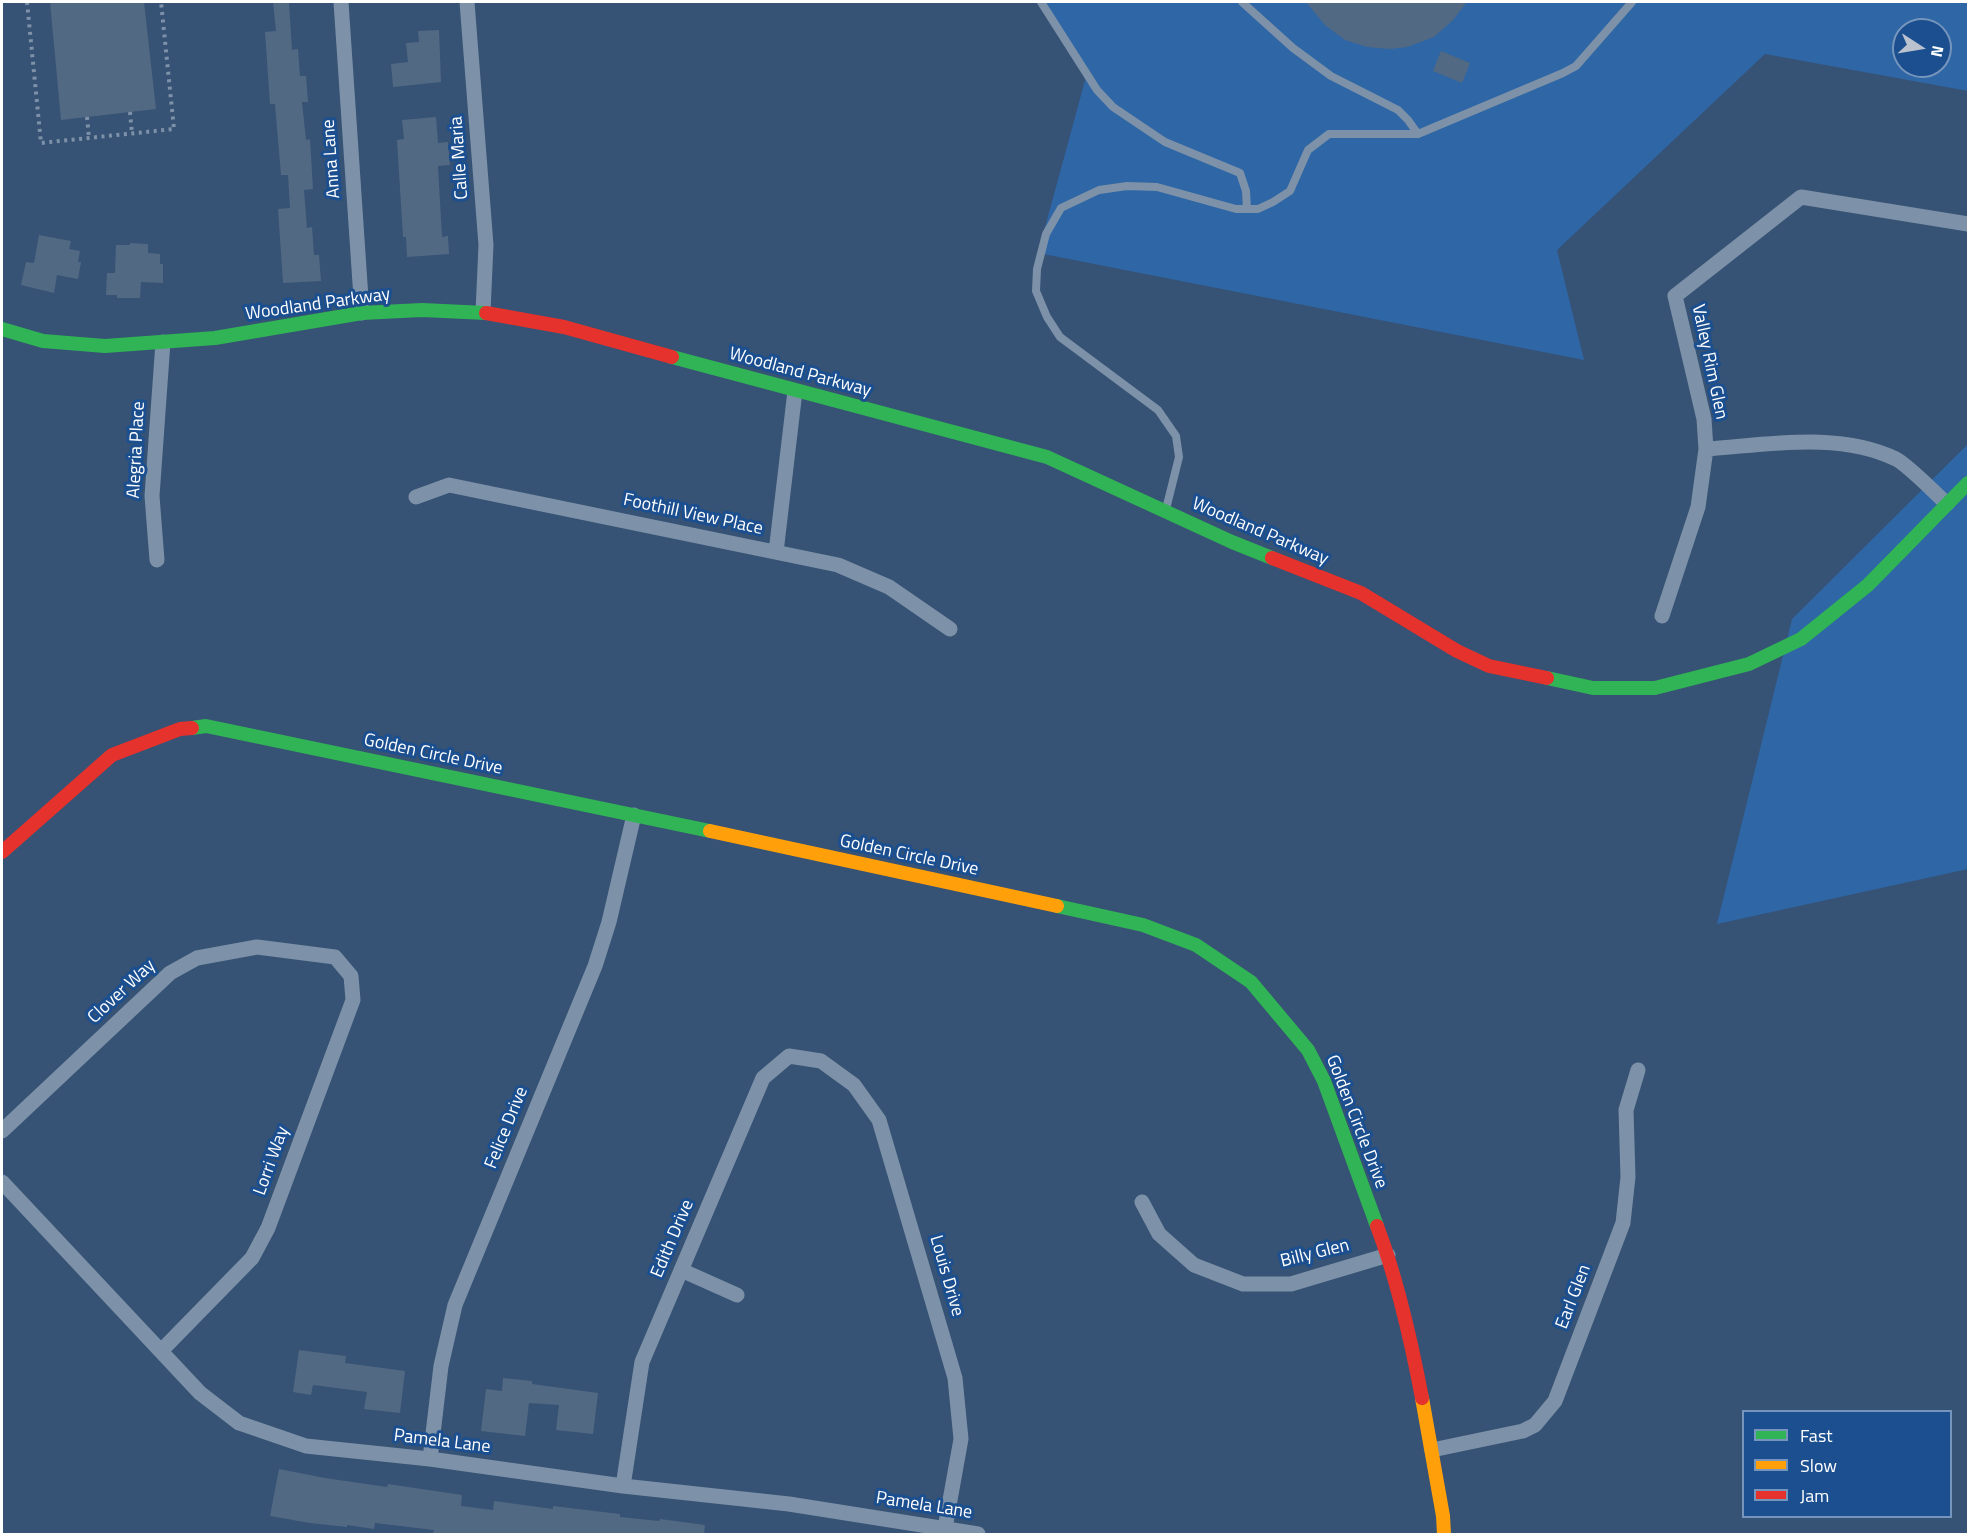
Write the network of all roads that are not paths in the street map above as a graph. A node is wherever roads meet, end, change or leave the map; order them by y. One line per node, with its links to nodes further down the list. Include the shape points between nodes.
1 (341, 2): 10 (street, Anna Lane)
2 (467, 2): 9 (street, Calle Maria, via 486,244)
3 (1041, 2): 7 (lane, via 1096,90 1113,107 1165,142 1240,173)
4 (1242, 2): 6 (lane, via 1331,76 1398,110)
5 (1632, 2): 6 (lane, via 1576,66)
6 (1418, 134): 7 (lane, via 1329,134 1308,150 1290,191 1266,206)
7 (1247, 209): 18 (lane, via 1157,187 1099,190 1061,208 1046,234 1036,291 1047,317 1060,337 1158,410 1176,436 1179,457)
8 (1968, 224): 14 (street, Valley Rim Glen, via 1801,197 1675,296 1704,419)
9 (483, 312): 10 (street, Woodland Parkway); 13 (street, Woodland Parkway, via 564,327)
10 (362, 313): 12 (street, Woodland Parkway, via 215,338)
11 (2, 329): 12 (street, Woodland Parkway, via 53,342 105,346)
12 (163, 342): 20 (street, Alegria Place, via 152,496)
13 (795, 391): 18 (street, Woodland Parkway, via 1047,457); 19 (street)
14 (1706, 449): 17 (street, via 1830,441 1857,445 1897,460); 21 (street, Valley Rim Glen, via 1698,507)
15 (1968, 483): 17 (street, Woodland Parkway)
16 (416, 497): 19 (street, Foothill View Place, via 449,485)
17 (1947, 504): 18 (street, Woodland Parkway, via 1868,585 1801,639 1749,664 1655,688 1593,688 1489,666 1361,593 1232,542)
18 (1165, 510)
19 (776, 552): 22 (street, Foothill View Place, via 838,565 889,587)
20 (157, 560)
21 (1662, 616)
22 (950, 629)
23 (634, 815): 24 (street, Golden Circle Drive, via 206,726 180,729 112,755); 31 (street, Golden Circle Drive, via 1143,925 1196,945 1251,982 1308,1050 1324,1081); 36 (street, Felice Drive, via 595,966 455,1305 441,1366)
24 (2, 852)
25 (334, 957): 28 (street, Clover Way, via 257,947 197,958 170,973); 34 (street, Lorri Way, via 351,976 353,1000 268,1228 252,1258)
26 (821, 1061): 32 (street, Edith Drive, via 789,1056 763,1078); 38 (street, Louis Drive, via 854,1084 879,1120 956,1378 961,1439)
27 (1638, 1070): 35 (street, Earl Glen, via 1626,1110 1628,1177 1623,1223 1555,1401 1535,1425 1523,1431)
28 (2, 1131)
29 (2, 1182): 34 (street, Pamela Lane)
30 (1142, 1202): 31 (street, Billy Glen, via 1159,1234 1194,1265 1243,1284 1291,1284)
31 (1388, 1255): 35 (street, Golden Circle Drive)
32 (681, 1270): 33 (street); 37 (street, Edith Drive, via 642,1362)
33 (737, 1295)
34 (161, 1351): 36 (street, Pamela Lane, via 200,1394 239,1423 306,1446)
35 (1432, 1449): 40 (street, Golden Circle Drive)
36 (430, 1459): 37 (street, Pamela Lane)
37 (623, 1486): 38 (street, Pamela Lane, via 789,1504)
38 (945, 1528): 39 (street, Pamela Lane)
39 (978, 1534)
40 (1444, 1534)

